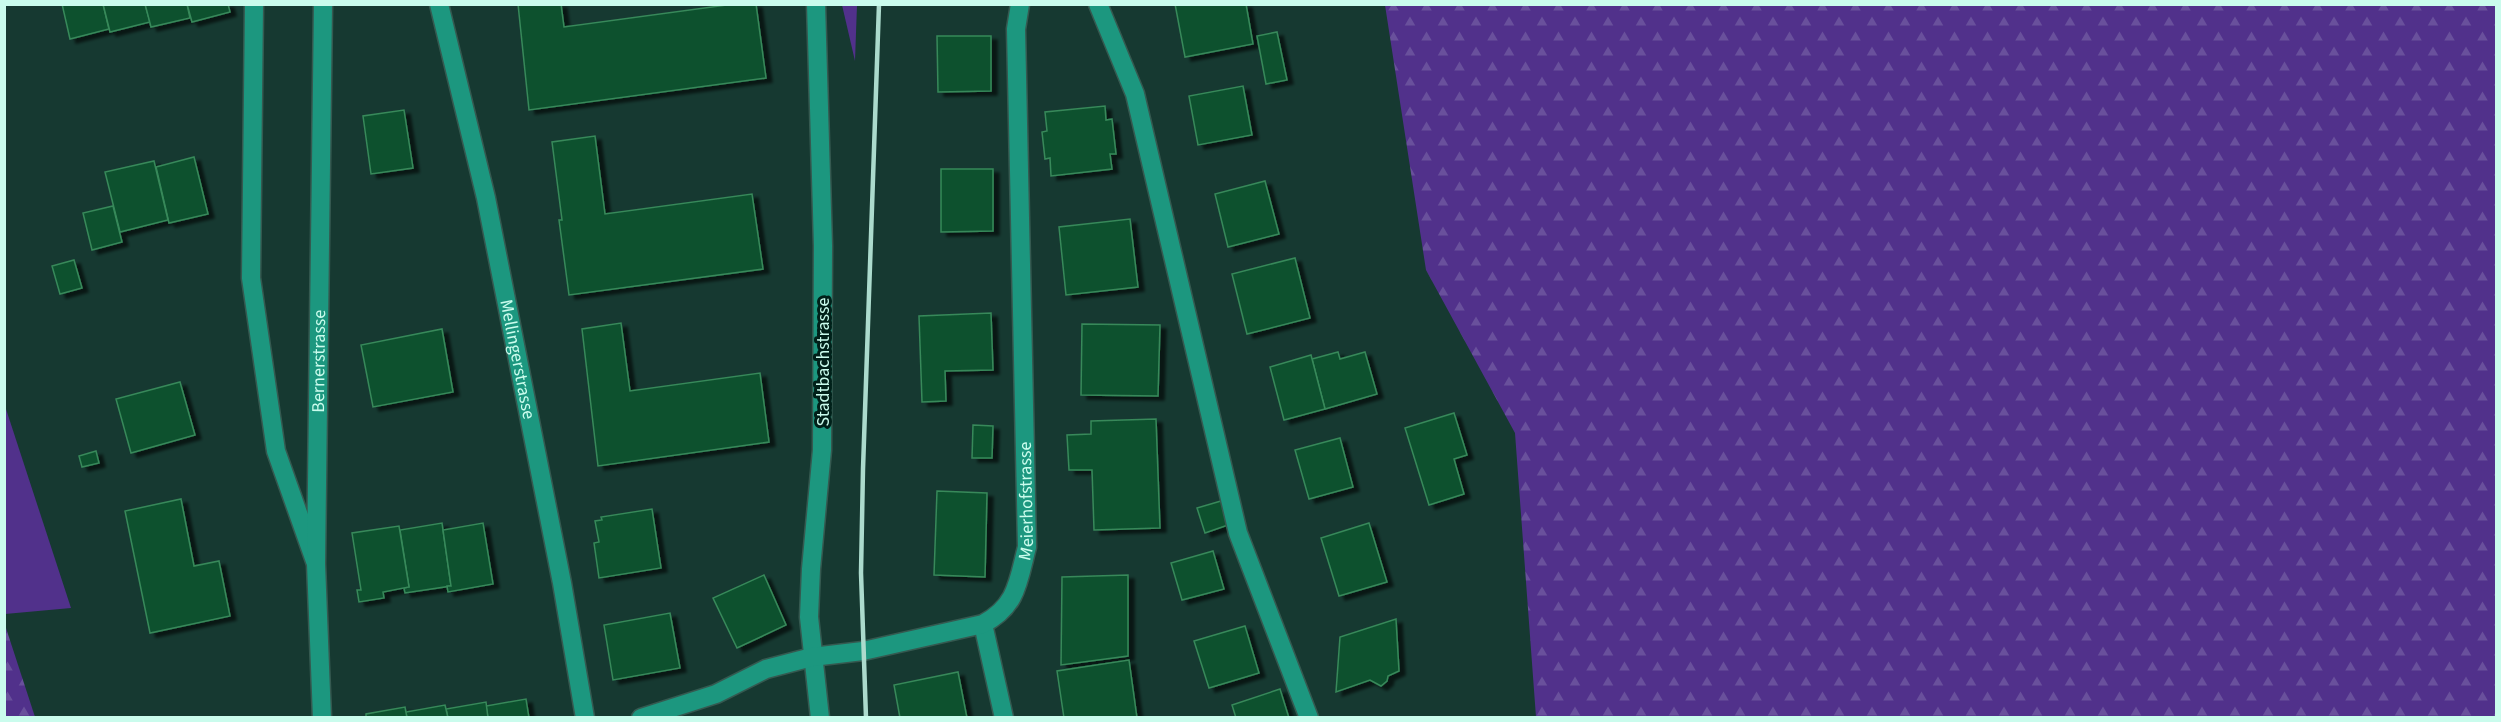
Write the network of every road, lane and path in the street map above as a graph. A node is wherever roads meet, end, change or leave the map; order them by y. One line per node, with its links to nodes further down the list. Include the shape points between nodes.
1 (254, 4): 7 (street, via 251,278 276,451)
2 (323, 4): 7 (street, Bernerstrasse)
3 (439, 4): 11 (street, Mellingerstrasse, via 486,198)
4 (816, 4): 9 (street, Stadtbachstrasse, via 823,246 822,438 810,581)
5 (1020, 4): 8 (street, Meierhofstrasse, via 1016,29 1027,547 1015,593 999,615)
6 (1098, 4): 15 (street, via 1135,94 1238,533)
7 (316, 564): 10 (street, Bernerstrasse)
8 (983, 624): 9 (street, Meierhofstrasse, via 863,651); 14 (street)
9 (812, 657): 12 (street, Meierhofstrasse, via 766,669 716,694); 13 (street, Stadtbachstrasse)
10 (322, 717)
11 (585, 717)
12 (641, 717)
13 (820, 717)
14 (1004, 717)
15 (1309, 717)

